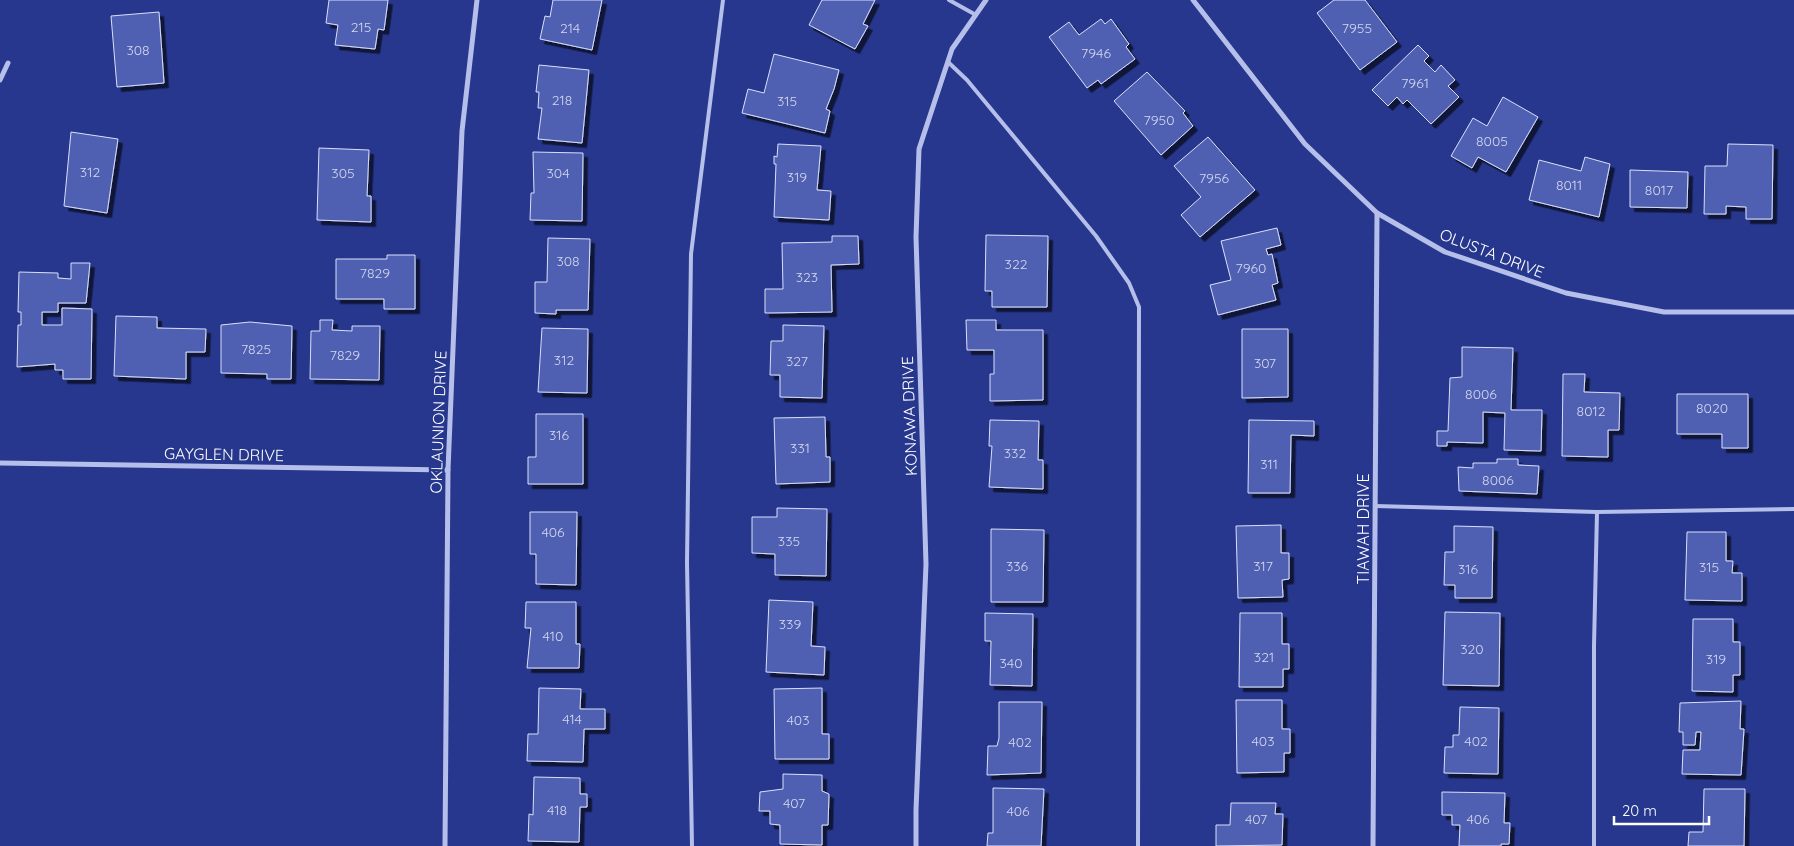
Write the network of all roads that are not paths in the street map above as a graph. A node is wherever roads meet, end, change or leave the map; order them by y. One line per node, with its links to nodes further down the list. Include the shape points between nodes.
1 (477, 0): 13 (street, OKLAUNION DRIVE, via 462,131)
2 (723, 0): 18 (lane, via 691,254 687,563)
3 (949, 0): 6 (lane)
4 (986, 0): 6 (street, KONAWA DRIVE)
5 (1193, 0): 10 (street, OLUSTA DRIVE, via 1305,144)
6 (976, 15): 7 (street, KONAWA DRIVE, via 952,49)
7 (948, 62): 19 (street, KONAWA DRIVE, via 919,149 916,237 926,564); 20 (lane, via 967,80 1096,236 1129,283 1139,307)
8 (8, 63): 9 (street)
9 (0, 80)
10 (1377, 213): 11 (street, OLUSTA DRIVE, via 1445,252 1566,293 1664,312); 14 (street, TIAWAH DRIVE)
11 (1794, 312)
12 (0, 463): 13 (street, GAYGLEN DRIVE)
13 (448, 470): 17 (street, OKLAUNION DRIVE)
14 (1375, 506): 16 (lane); 21 (street, TIAWAH DRIVE)
15 (1794, 508): 16 (lane)
16 (1597, 512): 22 (lane)
17 (446, 846)
18 (692, 846)
19 (916, 846)
20 (1138, 846)
21 (1373, 846)
22 (1594, 846)

